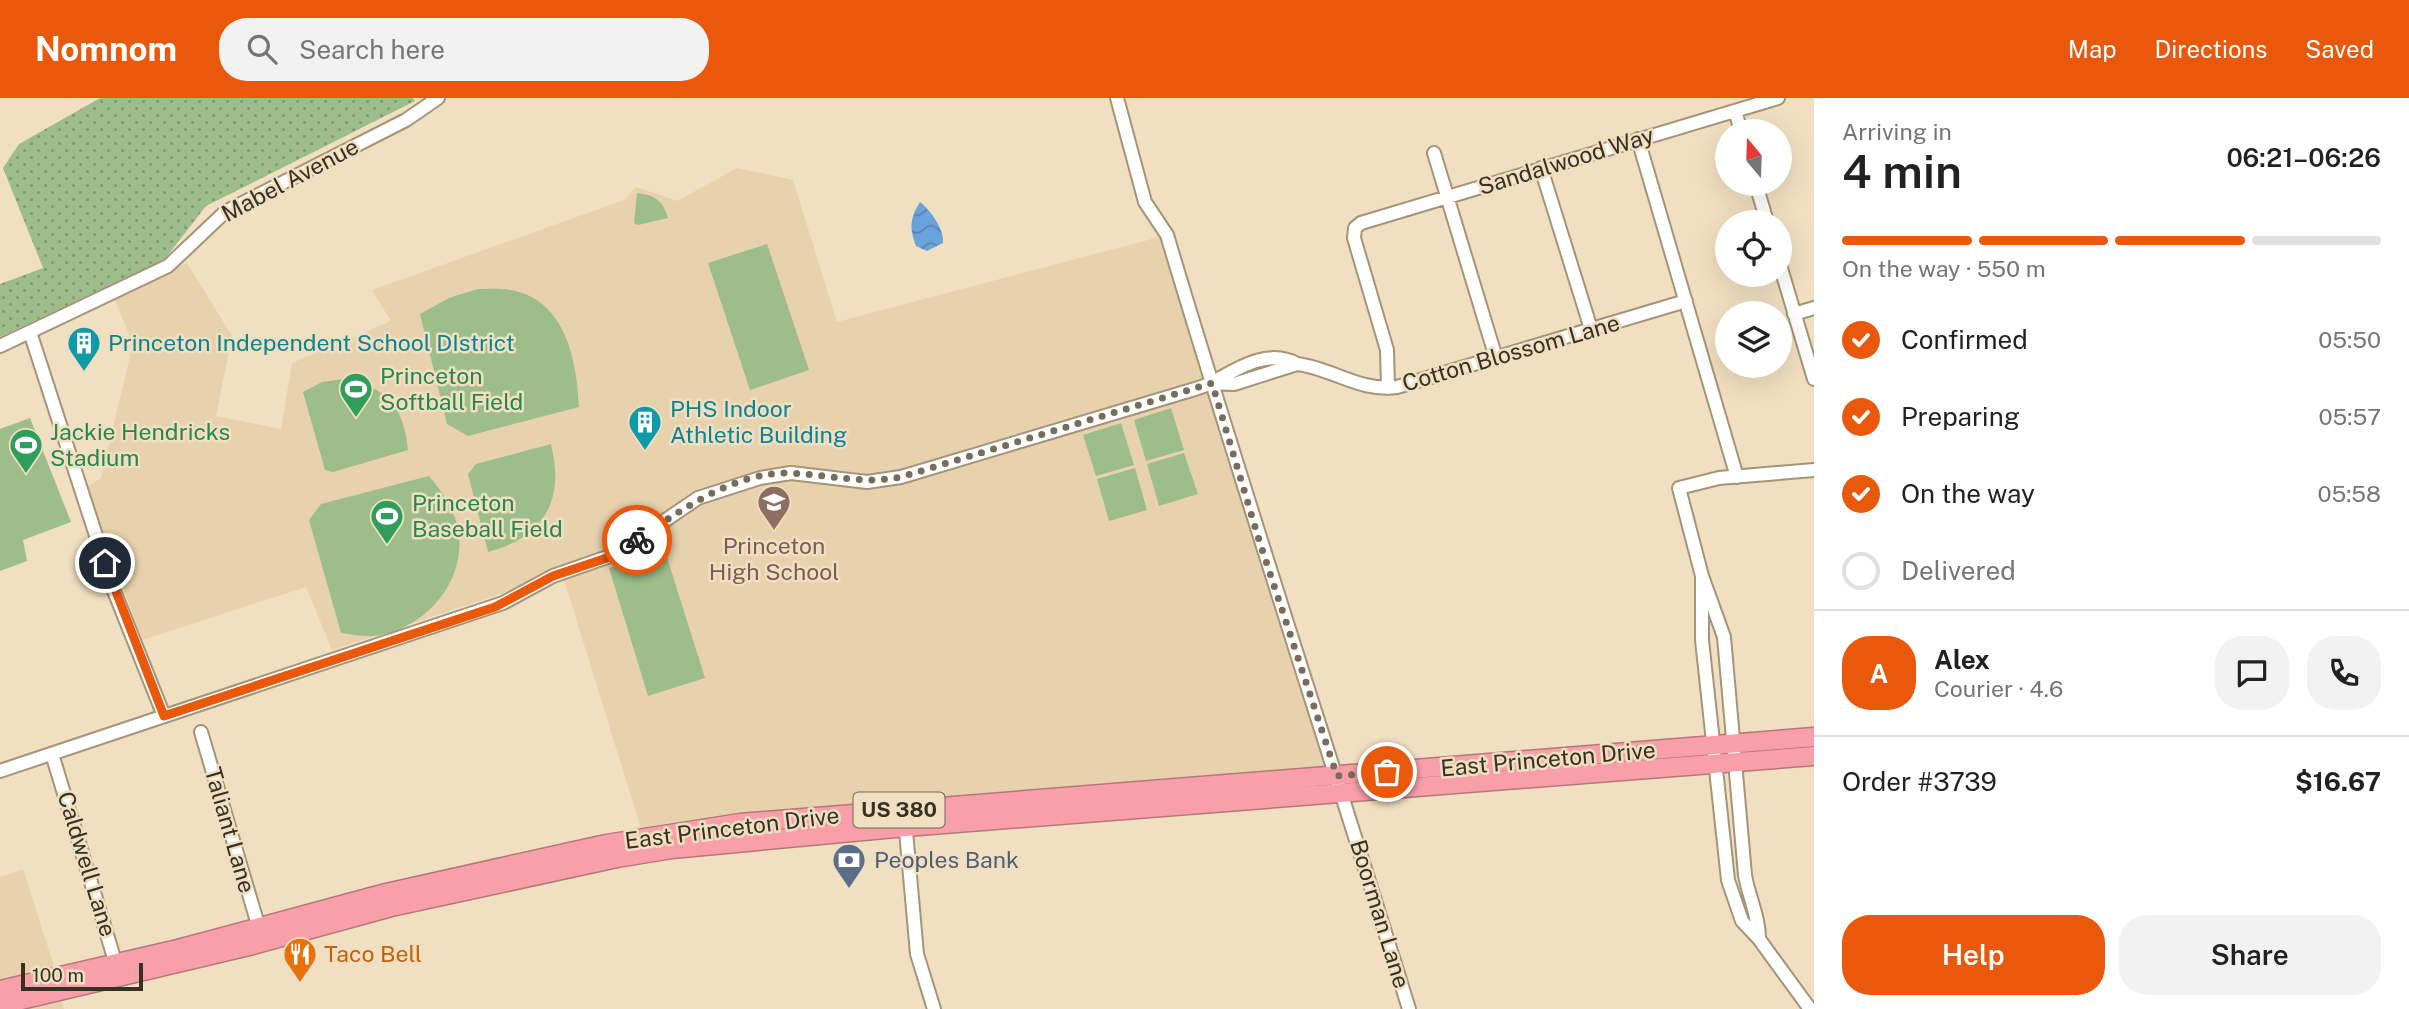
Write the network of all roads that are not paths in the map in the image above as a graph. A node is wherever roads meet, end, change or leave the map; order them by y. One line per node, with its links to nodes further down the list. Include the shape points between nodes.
1 (438, 98): 15 (street, Mabel Avenue, via 406,120 225,212 168,266)
2 (1117, 98): 19 (street, Boorman Lane, via 1145,202 1167,236)
3 (1779, 98): 4 (street, Sandalwood Way)
4 (1735, 111): 5 (street); 6 (street, Sandalwood Way)
5 (1737, 119)
6 (1638, 139): 8 (street, Sandalwood Way); 11 (street)
7 (1434, 153): 9 (street)
8 (1541, 168): 9 (street, Sandalwood Way); 14 (street)
9 (1447, 197): 17 (street); 20 (street, Sandalwood Way, via 1355,228 1354,238 1387,350)
10 (1786, 287): 13 (street)
11 (1686, 302): 14 (street, Cotton Blossom Lane); 22 (street)
12 (1814, 308): 13 (street)
13 (1794, 314): 18 (street)
14 (1591, 329): 17 (street, Cotton Blossom Lane)
15 (30, 332): 16 (street, Mabel Avenue); 24 (street, via 114,592)
16 (0, 346)
17 (1496, 358): 20 (street, Cotton Blossom Lane)
18 (1814, 379)
19 (1212, 383): 20 (street, Cotton Blossom Lane, via 1234,384 1297,364 1363,386); 24 (street, Cotton Blossom Lane, via 901,477 867,482 784,473 738,485 698,498 615,554 553,576 503,603); 33 (street, Boorman Lane)
20 (1388, 388)
21 (1814, 470): 22 (street)
22 (1737, 477): 23 (street, via 1679,488)
23 (1702, 576): 27 (street, via 1724,637); 29 (street, via 1702,640)
24 (164, 716): 28 (street, Cotton Blossom Lane)
25 (201, 732): 37 (street, Taliant Lane)
26 (1814, 737): 27 (highway, East Princeton Drive / US 380)
27 (1734, 744): 29 (highway, East Princeton Drive / US 380); 31 (street)
28 (52, 754): 32 (street, Cotton Blossom Lane); 40 (street, Caldwell Lane)
29 (1712, 755): 31 (highway, East Princeton Drive / US 380); 33 (highway, East Princeton Drive / US 380); 39 (street, via 1730,891 1742,920)
30 (1814, 756): 31 (highway, East Princeton Drive / US 380)
31 (1736, 763): 39 (street, via 1745,875 1759,917)
32 (0, 771)
33 (1340, 784): 34 (highway, East Princeton Drive / US 380); 44 (street, Boorman Lane)
34 (905, 818): 35 (highway, East Princeton Drive / US 380); 36 (highway, East Princeton Drive / US 380); 43 (street, via 918,954)
35 (740, 823): 36 (highway); 38 (highway, East Princeton Drive / US 380, via 606,844 386,893)
36 (742, 843): 38 (highway, East Princeton Drive / US 380, via 617,858)
37 (259, 928): 38 (highway, East Princeton Drive / US 380); 40 (highway, East Princeton Drive / US 380)
38 (282, 929): 40 (highway, East Princeton Drive / US 380)
39 (1759, 939): 45 (street)
40 (117, 968): 41 (highway, East Princeton Drive / US 380); 42 (highway, East Princeton Drive / US 380)
41 (0, 990)
42 (0, 1005)
43 (934, 1009)
44 (1409, 1009)
45 (1810, 1009)

